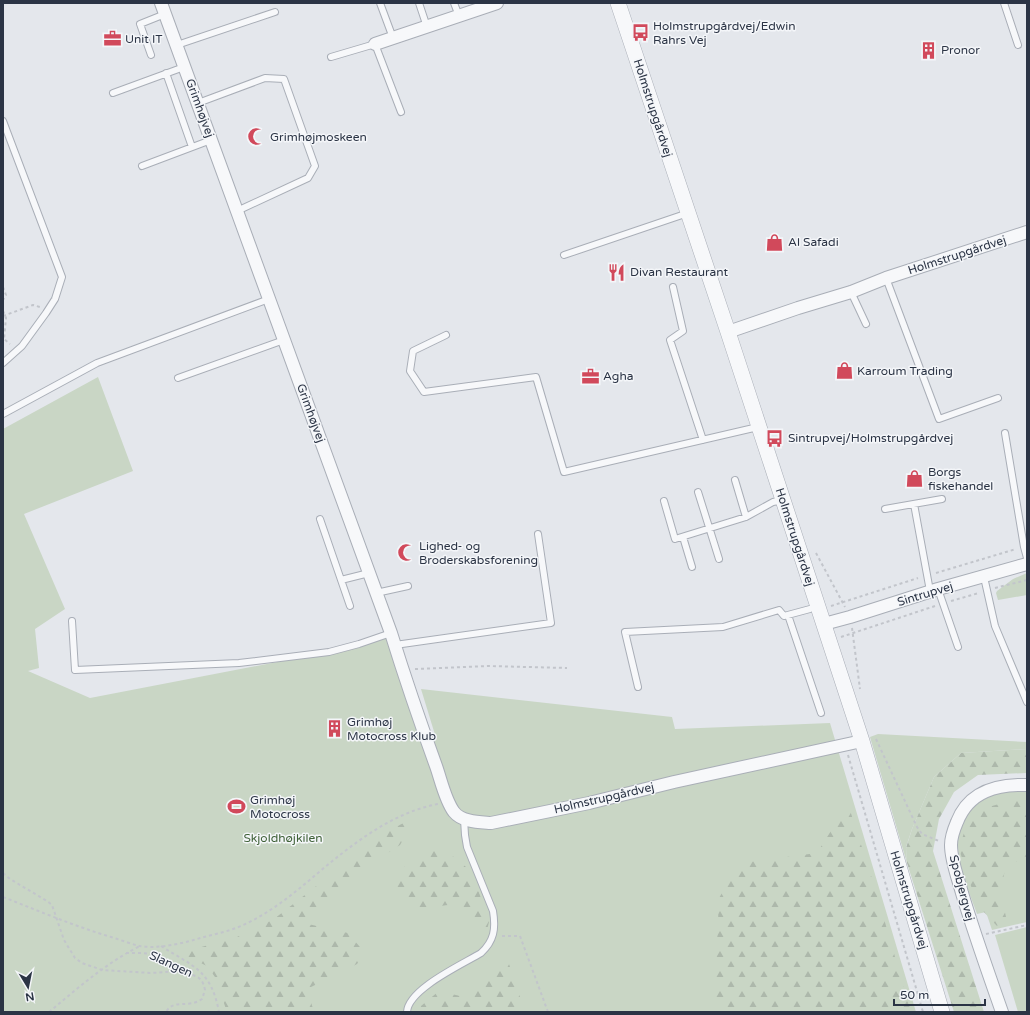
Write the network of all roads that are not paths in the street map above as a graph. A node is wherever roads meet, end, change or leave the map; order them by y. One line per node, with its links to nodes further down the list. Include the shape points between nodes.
1 (380, 3): 11 (lane)
2 (419, 3): 10 (lane)
3 (454, 3): 9 (lane)
4 (496, 3): 9 (street)
5 (618, 3): 27 (street, Holmstrupgårdvej)
6 (1004, 3): 14 (lane)
7 (163, 9): 13 (street, Grimhøjvej); 15 (lane, via 140,24)
8 (275, 12): 13 (lane)
9 (459, 16): 10 (street)
10 (427, 26): 11 (street)
11 (393, 38): 12 (street)
12 (375, 44): 16 (lane); 21 (lane)
13 (177, 45): 17 (street, Grimhøjvej)
14 (1018, 45)
15 (151, 55)
16 (331, 57)
17 (184, 67): 18 (lane); 20 (street, Grimhøjvej)
18 (166, 73): 19 (lane); 24 (lane)
19 (113, 92)
20 (198, 103): 23 (street, Grimhøjvej); 26 (lane, via 265,78 284,79 315,166 308,178)
21 (401, 112)
22 (3, 121): 38 (lane, via 62,277 48,311 22,346)
23 (211, 140): 24 (lane); 26 (street, Grimhøjvej)
24 (192, 147): 25 (lane)
25 (142, 166)
26 (237, 211): 33 (street, Grimhøjvej)
27 (688, 213): 29 (lane); 35 (street, Holmstrupgårdvej)
28 (1027, 232): 30 (street, Holmstrupgårdvej)
29 (564, 255)
30 (886, 278): 32 (street, Holmstrupgårdvej); 40 (lane, via 938,419)
31 (673, 287): 44 (lane, via 684,331 670,340)
32 (851, 292): 34 (lane); 35 (street, Holmstrupgårdvej)
33 (269, 299): 37 (street, Grimhøjvej); 41 (lane, via 97,363)
34 (866, 324)
35 (728, 332): 42 (street, Holmstrupgårdvej)
36 (446, 335): 44 (lane, via 413,351 410,371 424,392 536,378 564,472)
37 (284, 340): 39 (lane); 61 (street, Grimhøjvej)
38 (3, 363)
39 (178, 378)
40 (998, 398)
41 (3, 414)
42 (758, 427): 44 (lane); 48 (street, Holmstrupgårdvej)
43 (1005, 434): 57 (lane)
44 (703, 440)
45 (735, 480): 52 (lane)
46 (698, 492): 54 (lane)
47 (942, 499): 50 (lane)
48 (783, 500): 52 (lane, via 773,502); 71 (street, Holmstrupgårdvej)
49 (664, 501): 56 (lane, via 676,539)
50 (914, 504): 51 (lane); 65 (lane)
51 (885, 510)
52 (746, 517): 54 (lane)
53 (320, 519): 63 (lane)
54 (709, 529): 56 (lane); 58 (lane)
55 (538, 534): 73 (lane, via 551,623)
56 (683, 537): 60 (lane)
57 (1027, 558)
58 (718, 559)
59 (1027, 564): 62 (street, Sintrupvej)
60 (692, 567)
61 (369, 573): 63 (lane); 66 (street, Grimhøjvej)
62 (984, 577): 65 (street, Sintrupvej); 76 (lane, via 995,626)
63 (341, 580): 67 (lane)
64 (408, 586): 66 (lane)
65 (934, 590): 71 (street, Sintrupvej); 74 (lane)
66 (376, 593): 72 (street, Grimhøjvej)
67 (350, 606)
68 (810, 609): 69 (lane)
69 (788, 615): 75 (lane, via 784,616 779,610 723,627 625,632); 77 (lane)
70 (72, 621): 72 (lane, via 75,670 240,663 329,652)
71 (824, 624): 78 (street, Holmstrupgårdvej)
72 (391, 633): 73 (street, Grimhøjvej)
73 (394, 645): 80 (street, Grimhøjvej, via 449,803 454,813)
74 (958, 648)
75 (638, 687)
76 (1027, 702)
77 (821, 713)
78 (869, 739): 80 (street, Holmstrupgårdvej, via 513,819 491,823); 82 (street, Holmstrupgårdvej)
79 (1027, 785): 83 (street, Spobjergvej, via 998,787 978,794 959,815 951,846 954,866 975,937)
80 (464, 819): 81 (lane, via 468,847 493,911 493,936 481,953 425,986 414,998)
81 (407, 1012)
82 (942, 1012)
83 (1002, 1012)

